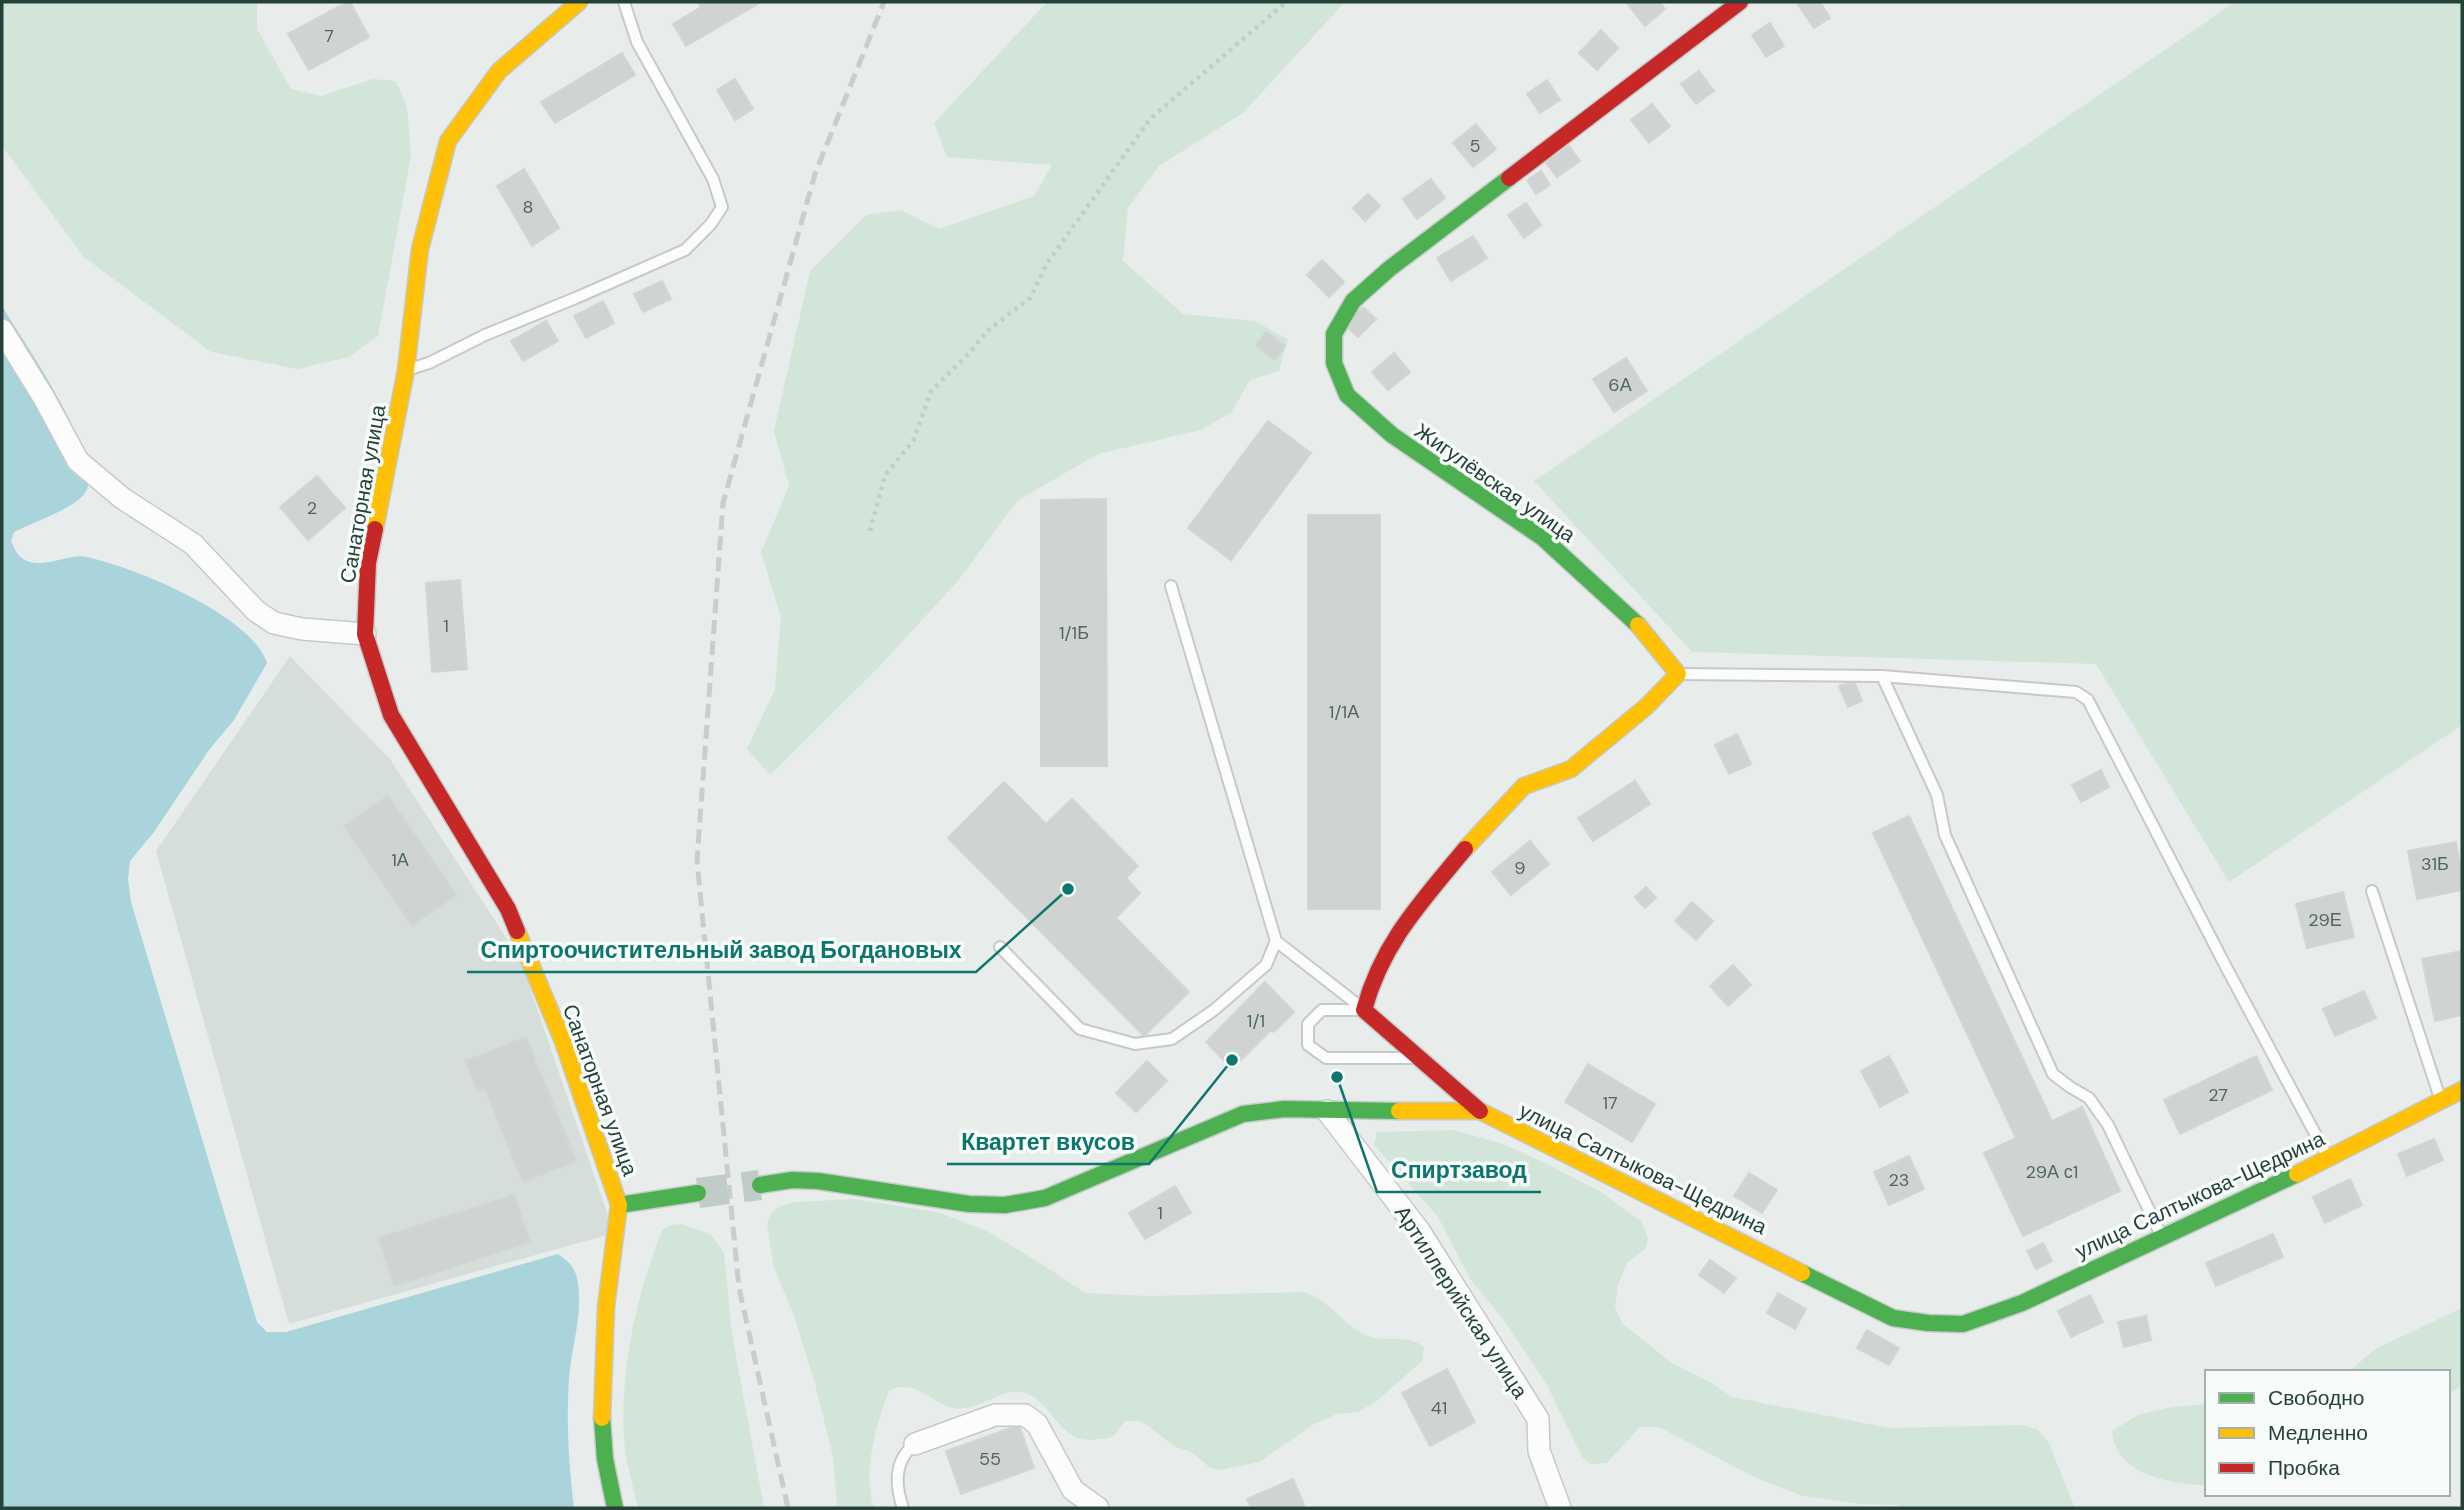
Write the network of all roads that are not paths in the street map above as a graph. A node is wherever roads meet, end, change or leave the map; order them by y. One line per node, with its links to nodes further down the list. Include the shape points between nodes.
1 (579, 2): 5 (street, Санаторная улица, via 499,71 448,141 420,249)
2 (625, 2): 5 (lane, via 637,42 713,179 722,207 685,250)
3 (1740, 2): 8 (street, Жигулёвская улица, via 1389,269 1353,300 1334,334 1334,363 1347,395 1392,435 1543,538 1634,620)
4 (2, 330): 7 (street, via 78,461 122,498 193,544 256,611 274,623 302,629)
5 (406, 370): 7 (street, Санаторная улица, via 368,563)
6 (1171, 586): 11 (lane)
7 (365, 634): 22 (street, Санаторная улица, via 391,715 508,909 562,1039)
8 (1678, 674): 9 (lane); 13 (street, via 1571,769 1524,786 1472,840 1400,929 1371,980)
9 (1882, 676): 19 (lane, via 2076,692 2088,700); 23 (lane, via 1937,795 1945,835 2053,1074 2089,1098 2108,1125)
10 (2372, 891): 16 (lane)
11 (1276, 941): 12 (lane, via 1266,965 1214,1010 1172,1039 1135,1044 1080,1029); 13 (lane)
12 (1000, 947)
13 (1364, 1010): 14 (street); 14 (lane, via 1322,1010 1308,1024 1308,1045 1326,1058)
14 (1417, 1058): 18 (street)
15 (2462, 1090): 16 (street, улица Салтыкова-Щедрина)
16 (2440, 1100): 19 (street, улица Салтыкова-Щедрина)
17 (1327, 1111): 18 (street, улица Салтыкова-Щедрина); 20 (street, улица Салтыкова-Щедрина, via 1284,1108 1243,1114 1045,1198 1005,1205 818,1181); 28 (street, Артиллерийская улица, via 1420,1232 1538,1419 1539,1451)
18 (1480, 1111): 23 (street, улица Салтыкова-Щедрина, via 1894,1318 1963,1324 2022,1303)
19 (2329, 1159): 23 (street, улица Салтыкова-Щедрина)
20 (760, 1185)
21 (698, 1193): 22 (street)
22 (619, 1205): 25 (street, via 606,1307 601,1402)
23 (2161, 1236)
24 (915, 1444): 26 (lane, via 904,1452 899,1464 897,1492); 27 (street, via 995,1415 1025,1415 1037,1424 1073,1490)
25 (615, 1508)
26 (903, 1508)
27 (1098, 1508)
28 (1560, 1508)

